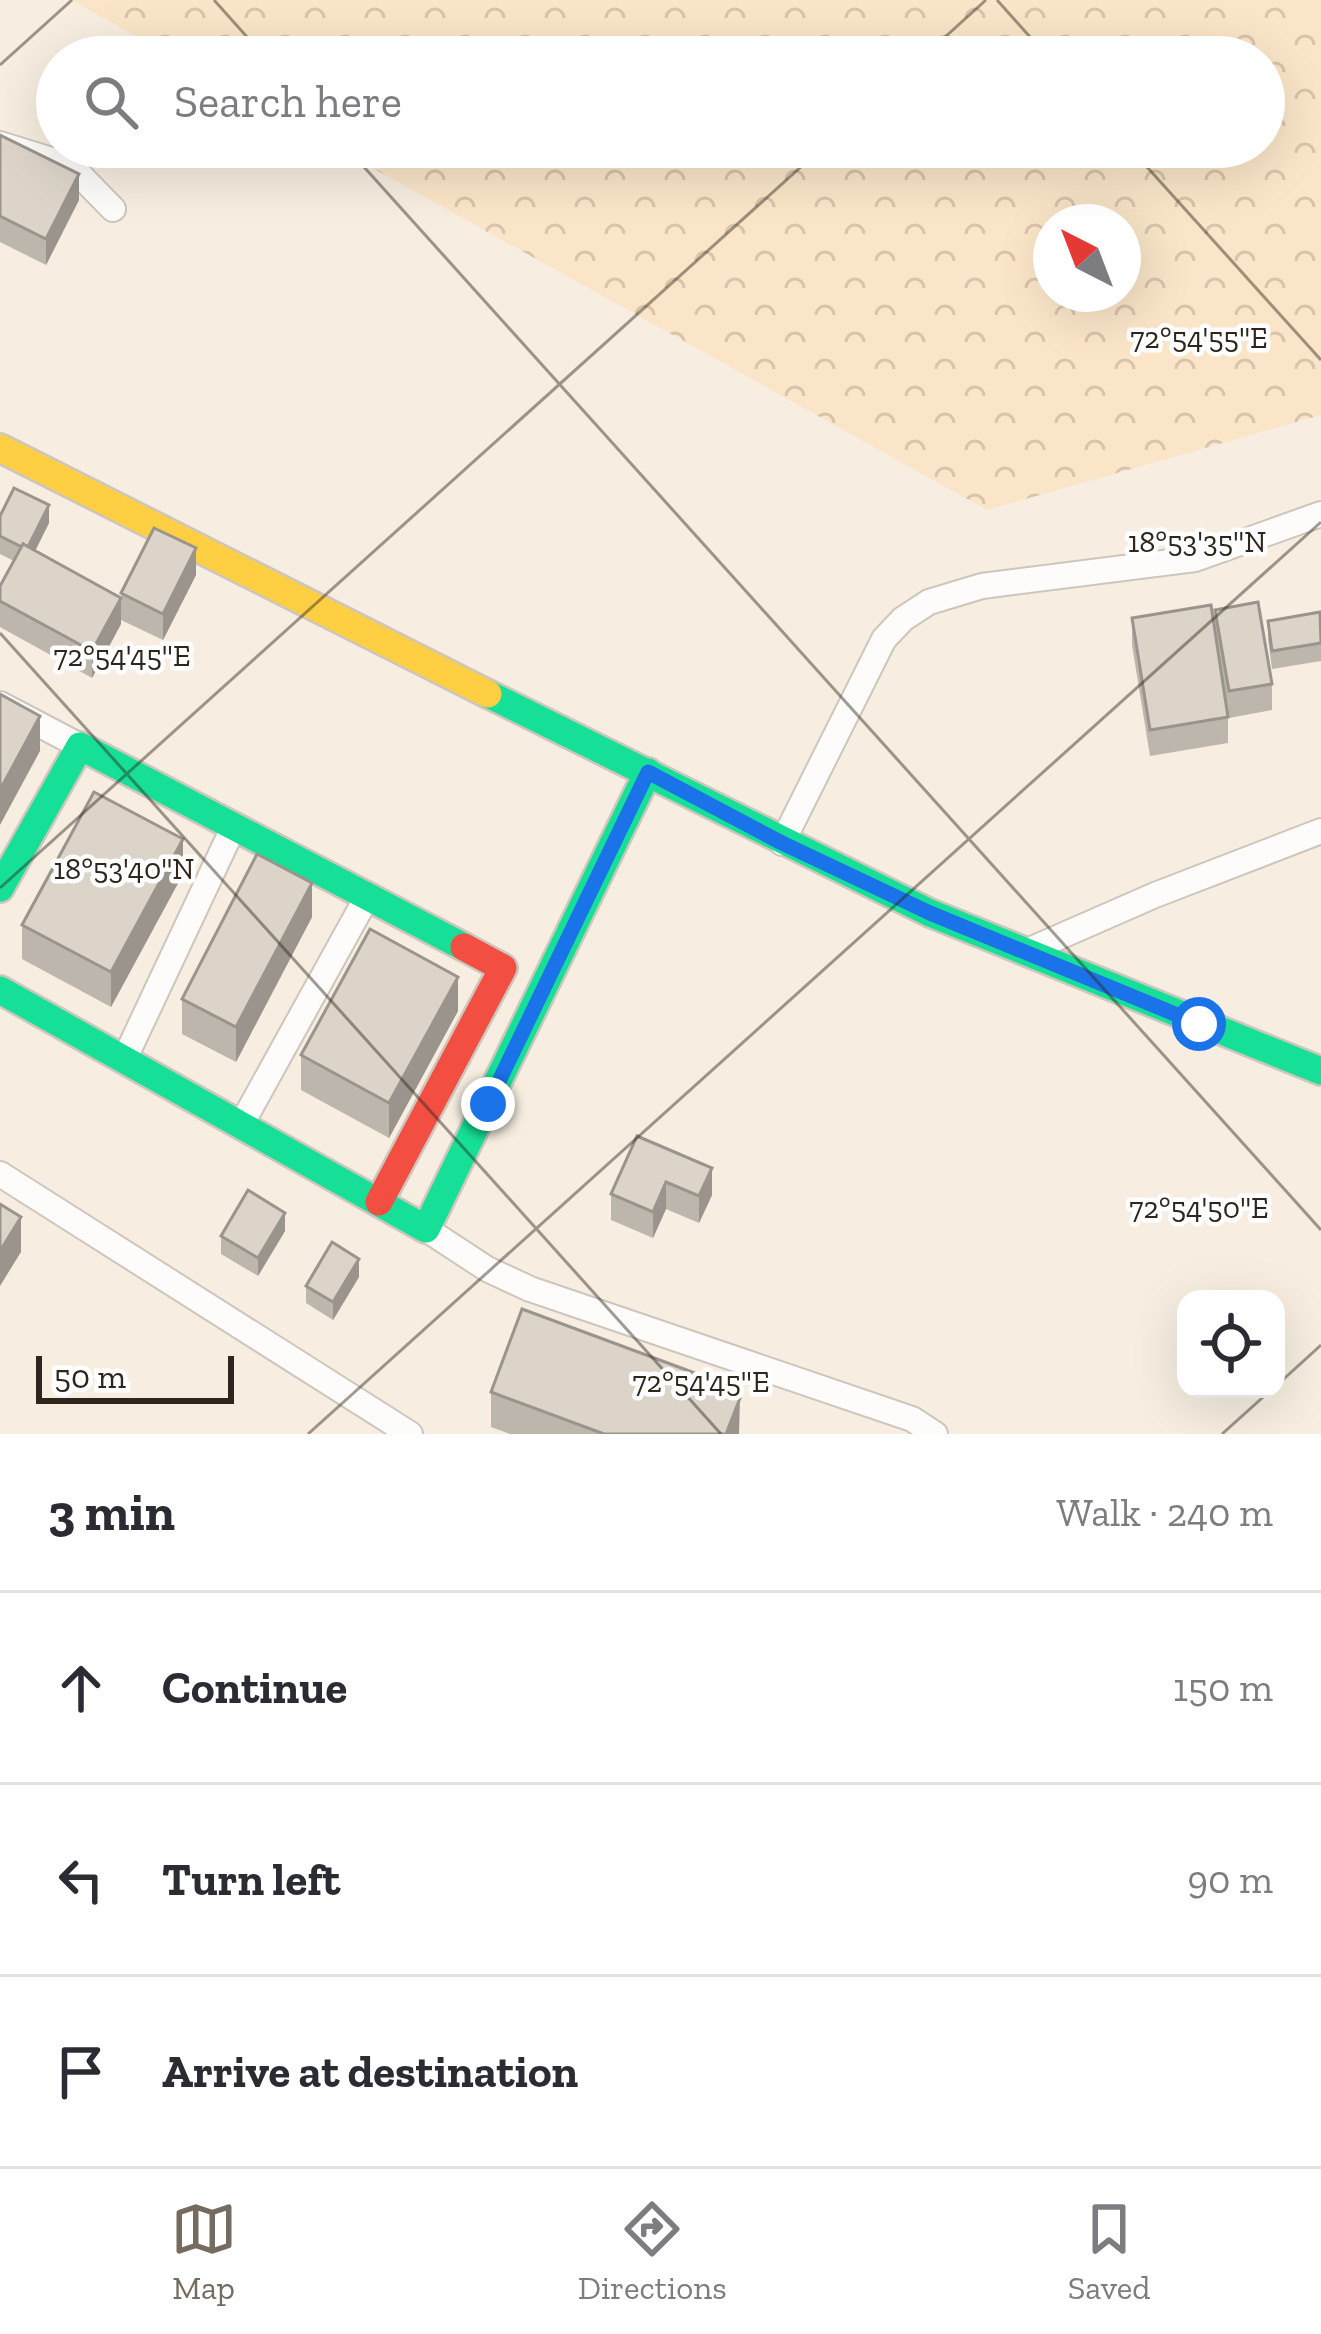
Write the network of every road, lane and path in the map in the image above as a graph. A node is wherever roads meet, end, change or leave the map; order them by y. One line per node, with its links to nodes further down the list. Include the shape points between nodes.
1 (0, 144): 2 (street)
2 (36, 155)
3 (73, 168): 4 (street)
4 (113, 208)
5 (0, 448): 9 (street)
6 (1321, 514): 12 (street, via 1195,559 982,586 929,602 884,639)
7 (0, 704): 8 (street)
8 (80, 746): 10 (street); 13 (street)
9 (648, 772): 12 (street); 22 (street)
10 (234, 826): 14 (street); 17 (street)
11 (1321, 831): 15 (street)
12 (782, 843): 15 (street)
13 (0, 888)
14 (367, 897): 19 (street); 21 (street, via 503,968)
15 (1025, 952): 18 (street)
16 (0, 991): 17 (street)
17 (124, 1060): 19 (street)
18 (1321, 1071)
19 (241, 1126): 21 (street)
20 (0, 1174): 23 (street)
21 (379, 1202): 22 (street)
22 (426, 1229): 24 (street, via 530,1289 912,1419)
23 (410, 1434)
24 (935, 1434)

